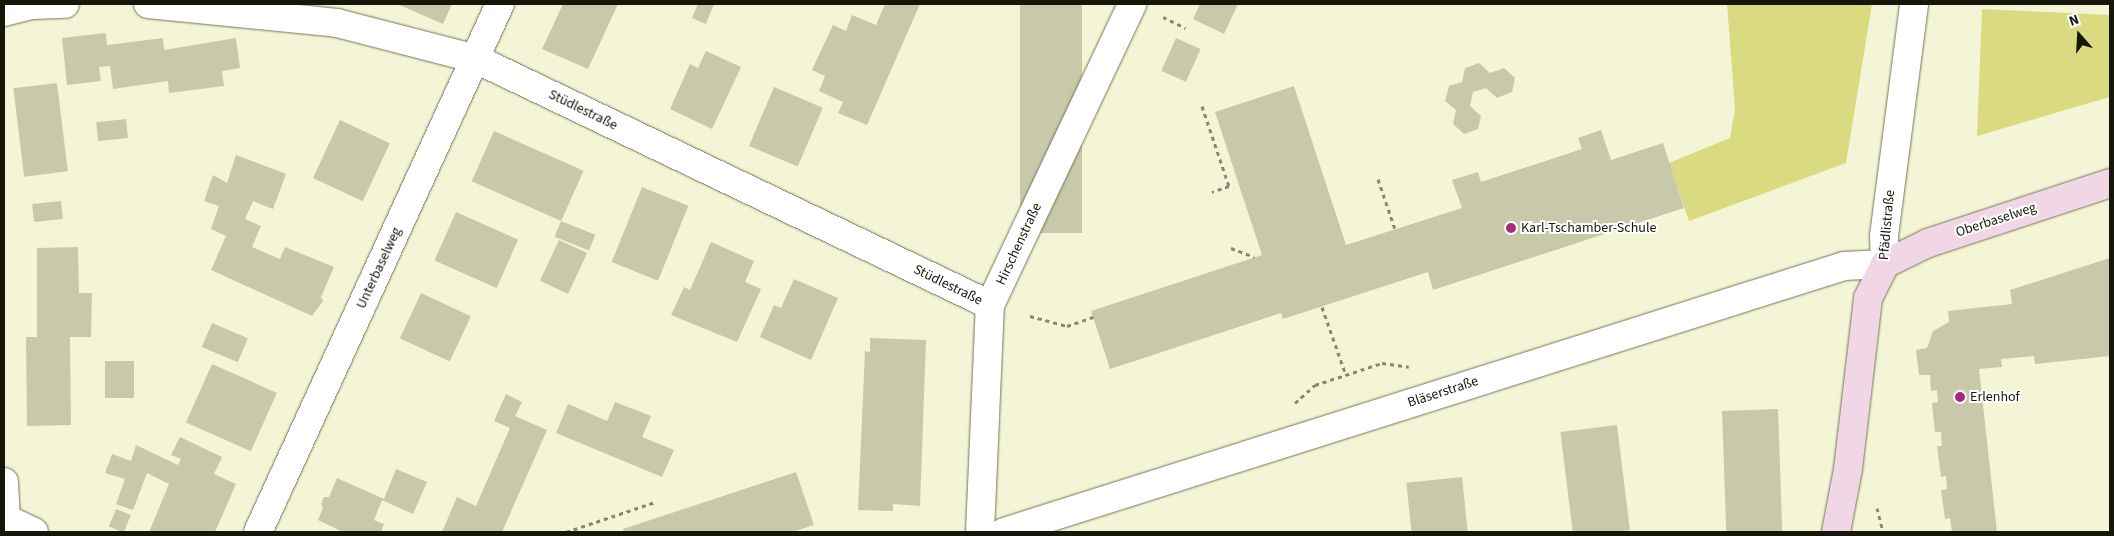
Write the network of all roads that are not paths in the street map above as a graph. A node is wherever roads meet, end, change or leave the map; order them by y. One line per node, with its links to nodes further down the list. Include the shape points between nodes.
1 (64, 4): 7 (street, via 32,5)
2 (148, 4): 6 (street, Stüdlestraße)
3 (500, 4): 8 (street, Unterbaselweg)
4 (1132, 4): 11 (street, Hirschenstraße)
5 (1914, 4): 10 (street, Pfädlistraße, via 1884,236)
6 (263, 8): 8 (street, Stüdlestraße)
7 (4, 12)
8 (476, 58): 11 (street, Stüdlestraße); 15 (street, Unterbaselweg)
9 (2110, 183): 10 (street, Oberbaselweg, via 1928,243)
10 (1885, 264): 17 (street, Bläserstraße, via 1844,266); 18 (street, Pfädlistraße, via 1868,298 1848,469)
11 (990, 305): 16 (street, Hirschenstraße)
12 (4, 482): 13 (street)
13 (5, 518): 14 (street)
14 (34, 532)
15 (258, 532)
16 (980, 532)
17 (1004, 532)
18 (1836, 532)

